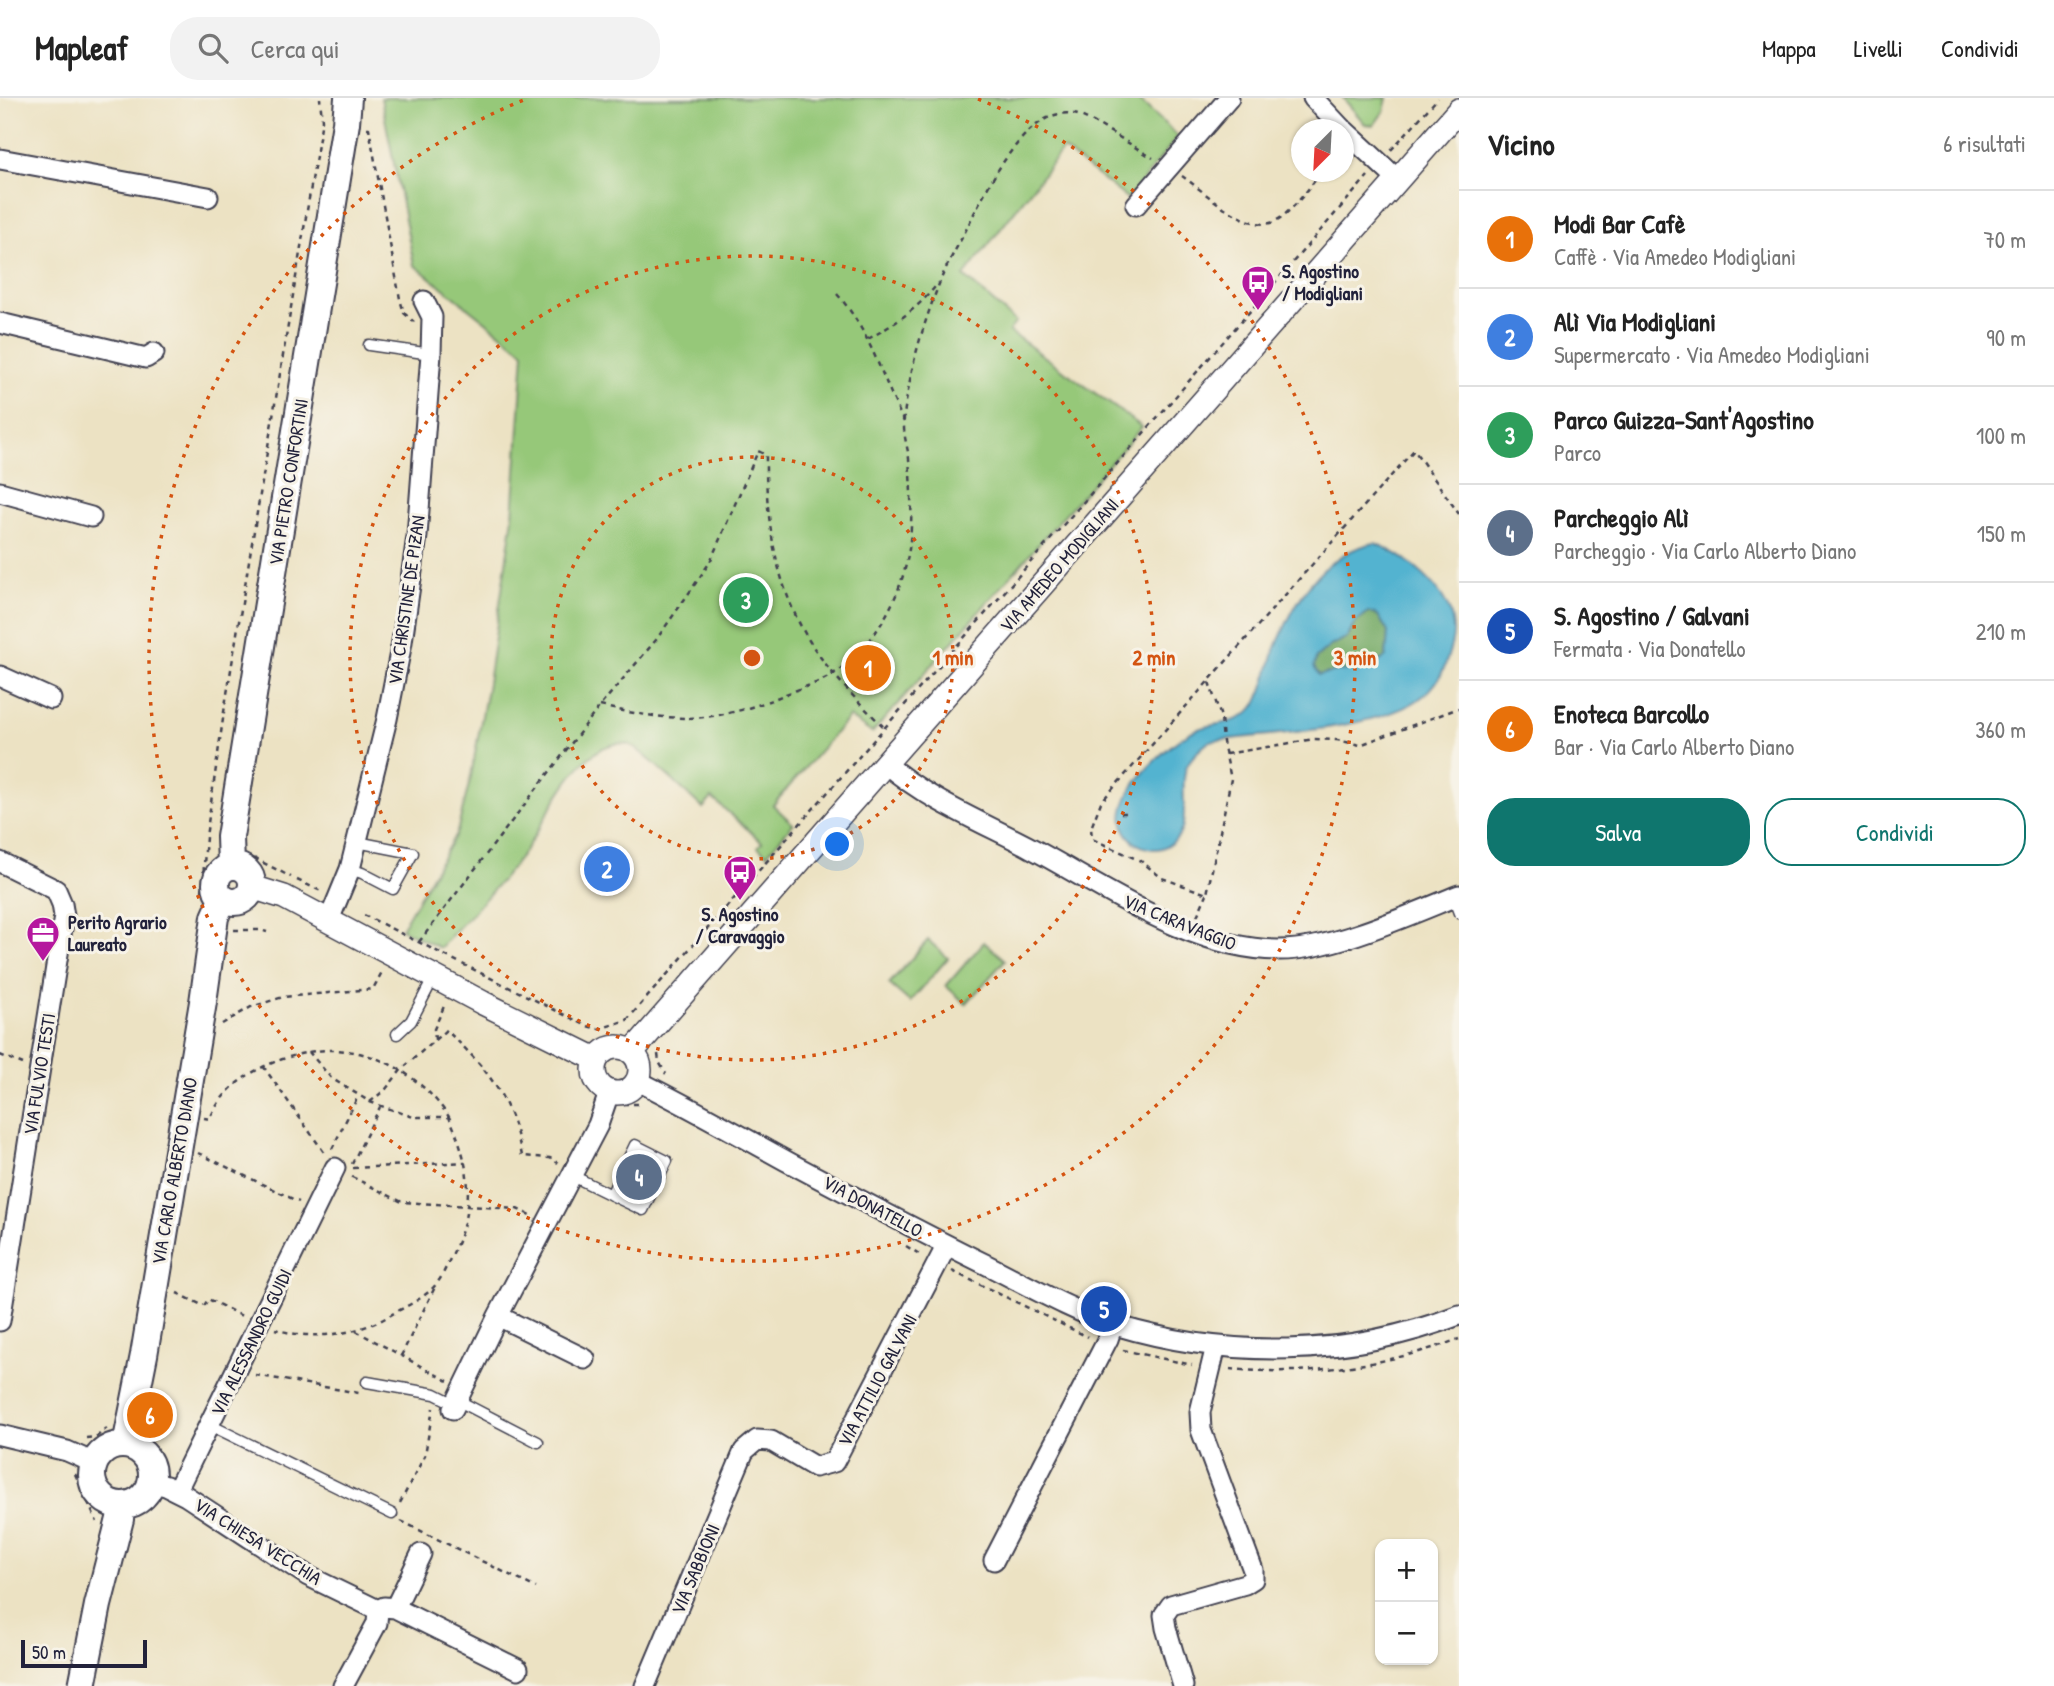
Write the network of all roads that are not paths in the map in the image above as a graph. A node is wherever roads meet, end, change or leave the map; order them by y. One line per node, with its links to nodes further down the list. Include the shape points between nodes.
1 (348, 98): 22 (main road, VIA PIETRO CONFORTINI, via 232,824)
2 (1229, 98): 10 (street)
3 (1313, 98): 5 (street)
4 (1459, 110): 8 (street, VIA AMEDEO MODIGLIANI)
5 (1333, 119)
6 (1354, 141): 8 (street)
7 (0, 159): 9 (street)
8 (1398, 180): 20 (street, VIA AMEDEO MODIGLIANI)
9 (208, 197)
10 (1136, 205)
11 (424, 301): 15 (street, VIA CHRISTINE DE PIZAN, via 432,317)
12 (0, 323): 14 (street, via 146,358)
13 (369, 345): 15 (lane)
14 (154, 353)
15 (426, 353): 21 (street, VIA CHRISTINE DE PIZAN, via 416,536 402,642)
16 (0, 492): 17 (street)
17 (91, 517)
18 (0, 676): 19 (street)
19 (51, 699)
20 (885, 763): 27 (street, VIA CARAVAGGIO, via 919,789 1141,909 1239,947 1310,948); 31 (street, VIA AMEDEO MODIGLIANI)
21 (357, 842): 24 (street, VIA CHRISTINE DE PIZAN); 24 (lane, via 413,853 393,890)
22 (241, 860): 25 (main road); 26 (main road, VIA CARLO ALBERTO DIANO, via 217,876 216,889)
23 (0, 862): 41 (street, VIA FULVIO TESTI, via 56,890 64,916)
24 (350, 869): 28 (street, VIA CHRISTINE DE PIZAN)
25 (252, 887): 26 (main road, via 241,901); 28 (street)
26 (223, 899): 49 (main road, VIA CARLO ALBERTO DIANO, via 215,917 144,1355)
27 (1457, 902)
28 (329, 920): 29 (street)
29 (434, 976): 30 (lane, via 411,1021); 32 (street)
30 (397, 1034)
31 (632, 1052): 32 (street, via 612,1047); 33 (street, via 640,1065)
32 (596, 1059): 34 (street, via 594,1075)
33 (638, 1081): 34 (street, via 623,1093); 38 (street, VIA DONATELLO)
34 (610, 1093): 36 (street)
35 (338, 1165): 47 (street, VIA ALESSANDRO GUIDI, via 253,1325 239,1367)
36 (573, 1173): 37 (lane); 40 (street)
37 (611, 1195): 37 (lane, via 643,1210 667,1161 635,1145)
38 (947, 1245): 42 (street, VIA DONATELLO); 51 (street, VIA ATTILIO GALVANI, via 834,1462 815,1466 771,1441 757,1440)
39 (1459, 1315): 43 (street, VIA DONATELLO, via 1404,1332 1321,1348 1290,1351)
40 (498, 1316): 44 (street); 46 (street)
41 (0, 1321)
42 (1113, 1324): 43 (street, VIA DONATELLO); 58 (street)
43 (1216, 1346): 64 (street, via 1200,1412 1201,1430 1253,1579 1171,1605 1164,1615)
44 (585, 1359)
45 (367, 1381): 46 (lane)
46 (457, 1400): 50 (lane)
47 (210, 1425): 54 (street, VIA ALESSANDRO GUIDI); 56 (lane)
48 (0, 1435): 52 (street, via 67,1451)
49 (117, 1436): 52 (main road); 53 (main road, via 143,1453 153,1471)
50 (538, 1442)
51 (744, 1451): 63 (street, VIA SABBIONI)
52 (82, 1466): 55 (main road, via 96,1490 110,1503)
53 (152, 1482): 54 (street); 55 (main road, via 144,1497)
54 (177, 1490): 59 (street, VIA CHIESA VECCHIA, via 308,1576)
55 (121, 1505): 61 (main road)
56 (397, 1512)
57 (421, 1554): 59 (street)
58 (994, 1560)
59 (386, 1609): 60 (street, VIA CHIESA VECCHIA); 62 (street)
60 (518, 1669)
61 (82, 1686)
62 (343, 1686)
63 (646, 1686)
64 (1183, 1686)

